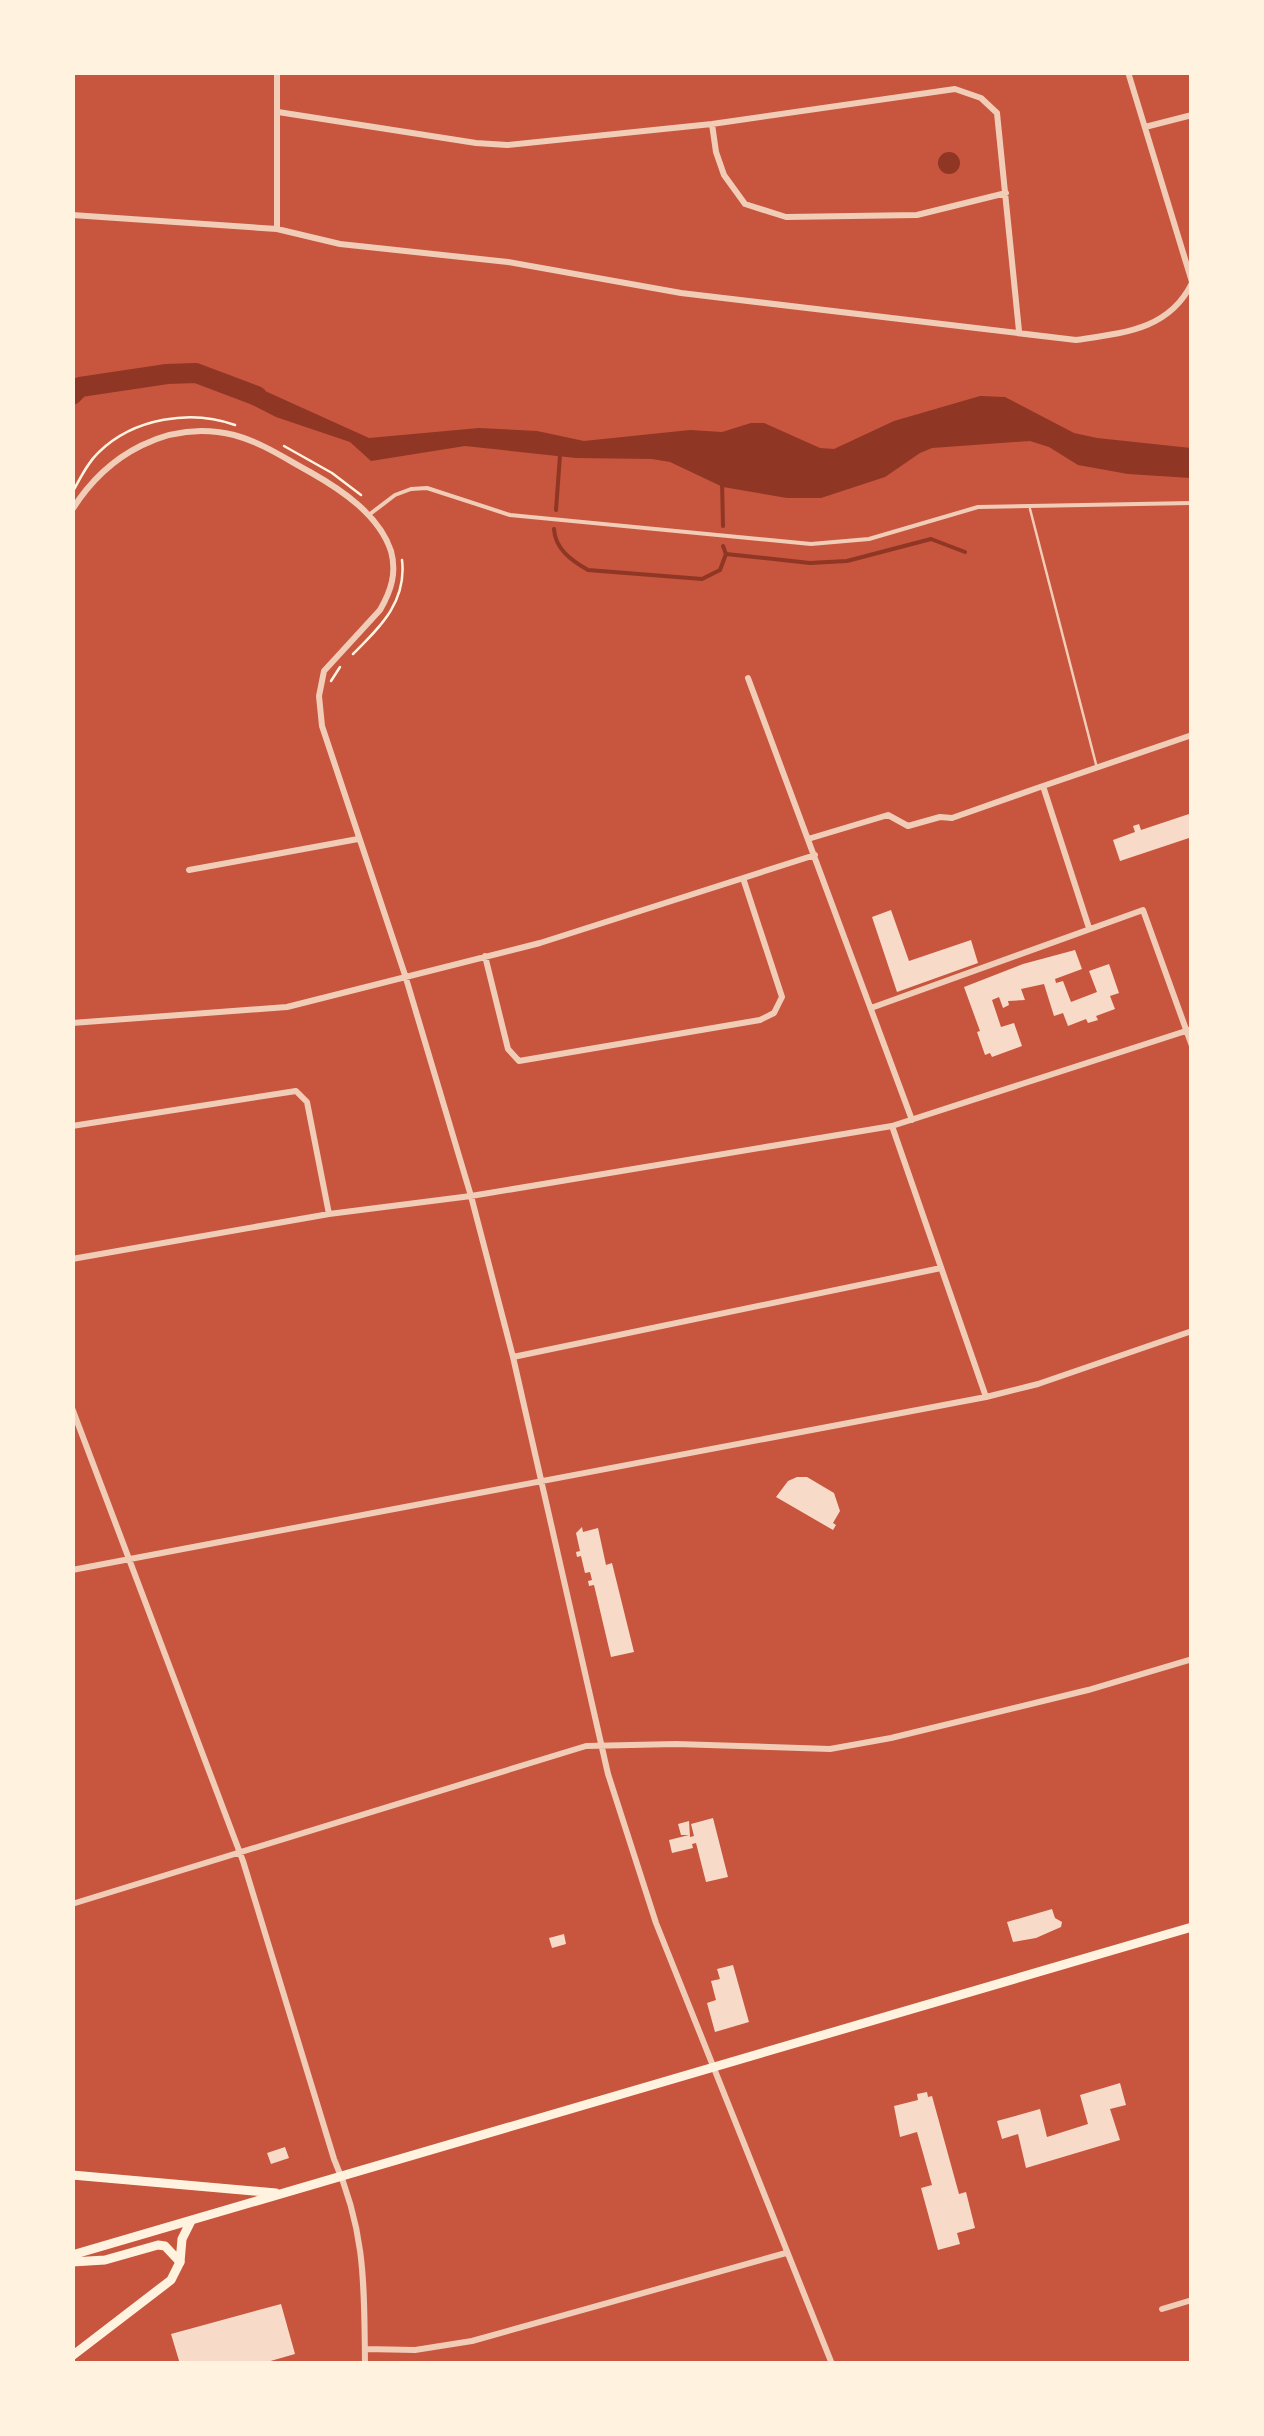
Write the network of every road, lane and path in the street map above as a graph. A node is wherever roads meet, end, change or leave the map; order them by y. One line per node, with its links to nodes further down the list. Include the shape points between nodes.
1 (277, 72): 3 (street)
2 (1128, 72): 6 (street)
3 (278, 112): 5 (street, via 507,145); 9 (street)
4 (1192, 114): 6 (street)
5 (712, 124): 7 (street, via 724,176 745,204 786,218 917,215); 7 (street, via 955,90 981,98 997,113)
6 (1144, 127): 10 (street)
7 (1006, 193): 11 (street)
8 (72, 215): 9 (street)
9 (278, 229): 11 (street, via 340,244 508,262 681,293)
10 (1192, 282): 11 (street, via 1170,313 1132,332 1076,340)
11 (1019, 331)
12 (243, 428): 14 (path, via 195,417 162,420 100,451)
13 (272, 441): 18 (path, via 332,473)
14 (72, 493)
15 (1029, 504): 16 (street); 18 (street, via 978,507 869,539 811,544 510,515 427,488 395,495); 21 (lane)
16 (1192, 504)
17 (72, 510): 18 (street, via 93,480 126,452 168,434 197,431 265,448)
18 (372, 512): 23 (street, via 391,552 391,588 380,610 328,665 319,696 322,726)
19 (748, 678): 24 (street)
20 (1192, 735): 21 (street)
21 (1097, 769): 22 (street)
22 (1044, 786): 24 (street, via 952,818 908,826 888,815); 28 (street)
23 (358, 838): 26 (street); 30 (street)
24 (808, 839): 25 (street)
25 (814, 855): 27 (street); 31 (street)
26 (189, 870)
27 (743, 878): 29 (street); 29 (street, via 782,997 774,1013 760,1020 519,1061 508,1049)
28 (1089, 928): 31 (street); 33 (street, via 1143,910)
29 (485, 956): 30 (street)
30 (404, 975): 32 (street, via 288,1006); 38 (street)
31 (871, 1008): 35 (street)
32 (72, 1023)
33 (1189, 1030): 34 (street); 35 (street)
34 (1192, 1046)
35 (912, 1120): 37 (street)
36 (72, 1126): 39 (street, via 296,1091 307,1102)
37 (892, 1126): 38 (street); 41 (street)
38 (471, 1196): 39 (street); 43 (street)
39 (329, 1214): 40 (street)
40 (72, 1258)
41 (940, 1268): 43 (street); 44 (street)
42 (1192, 1331): 44 (street)
43 (513, 1357): 46 (street)
44 (986, 1397): 46 (street)
45 (72, 1408): 47 (street)
46 (541, 1480): 47 (street); 50 (street)
47 (130, 1559): 48 (street); 51 (street)
48 (72, 1570)
49 (1192, 1659): 50 (street, via 830,1749)
50 (602, 1745): 51 (street); 54 (street, via 656,1923)
51 (240, 1853): 52 (street); 56 (street)
52 (72, 1904)
53 (1192, 1927): 54 (main road)
54 (713, 2068): 56 (main road); 59 (street)
55 (72, 2175): 57 (main road)
56 (342, 2176): 57 (main road); 64 (street, via 360,2237)
57 (283, 2193): 58 (main road)
58 (191, 2221): 60 (main road); 61 (main road)
59 (786, 2254): 64 (street, via 472,2341); 67 (street)
60 (72, 2258): 61 (main road, via 104,2260 164,2246)
61 (180, 2262): 65 (main road, via 170,2280)
62 (1192, 2300): 63 (street)
63 (1162, 2310)
64 (365, 2349): 66 (street)
65 (72, 2356)
66 (365, 2364)
67 (832, 2364)

